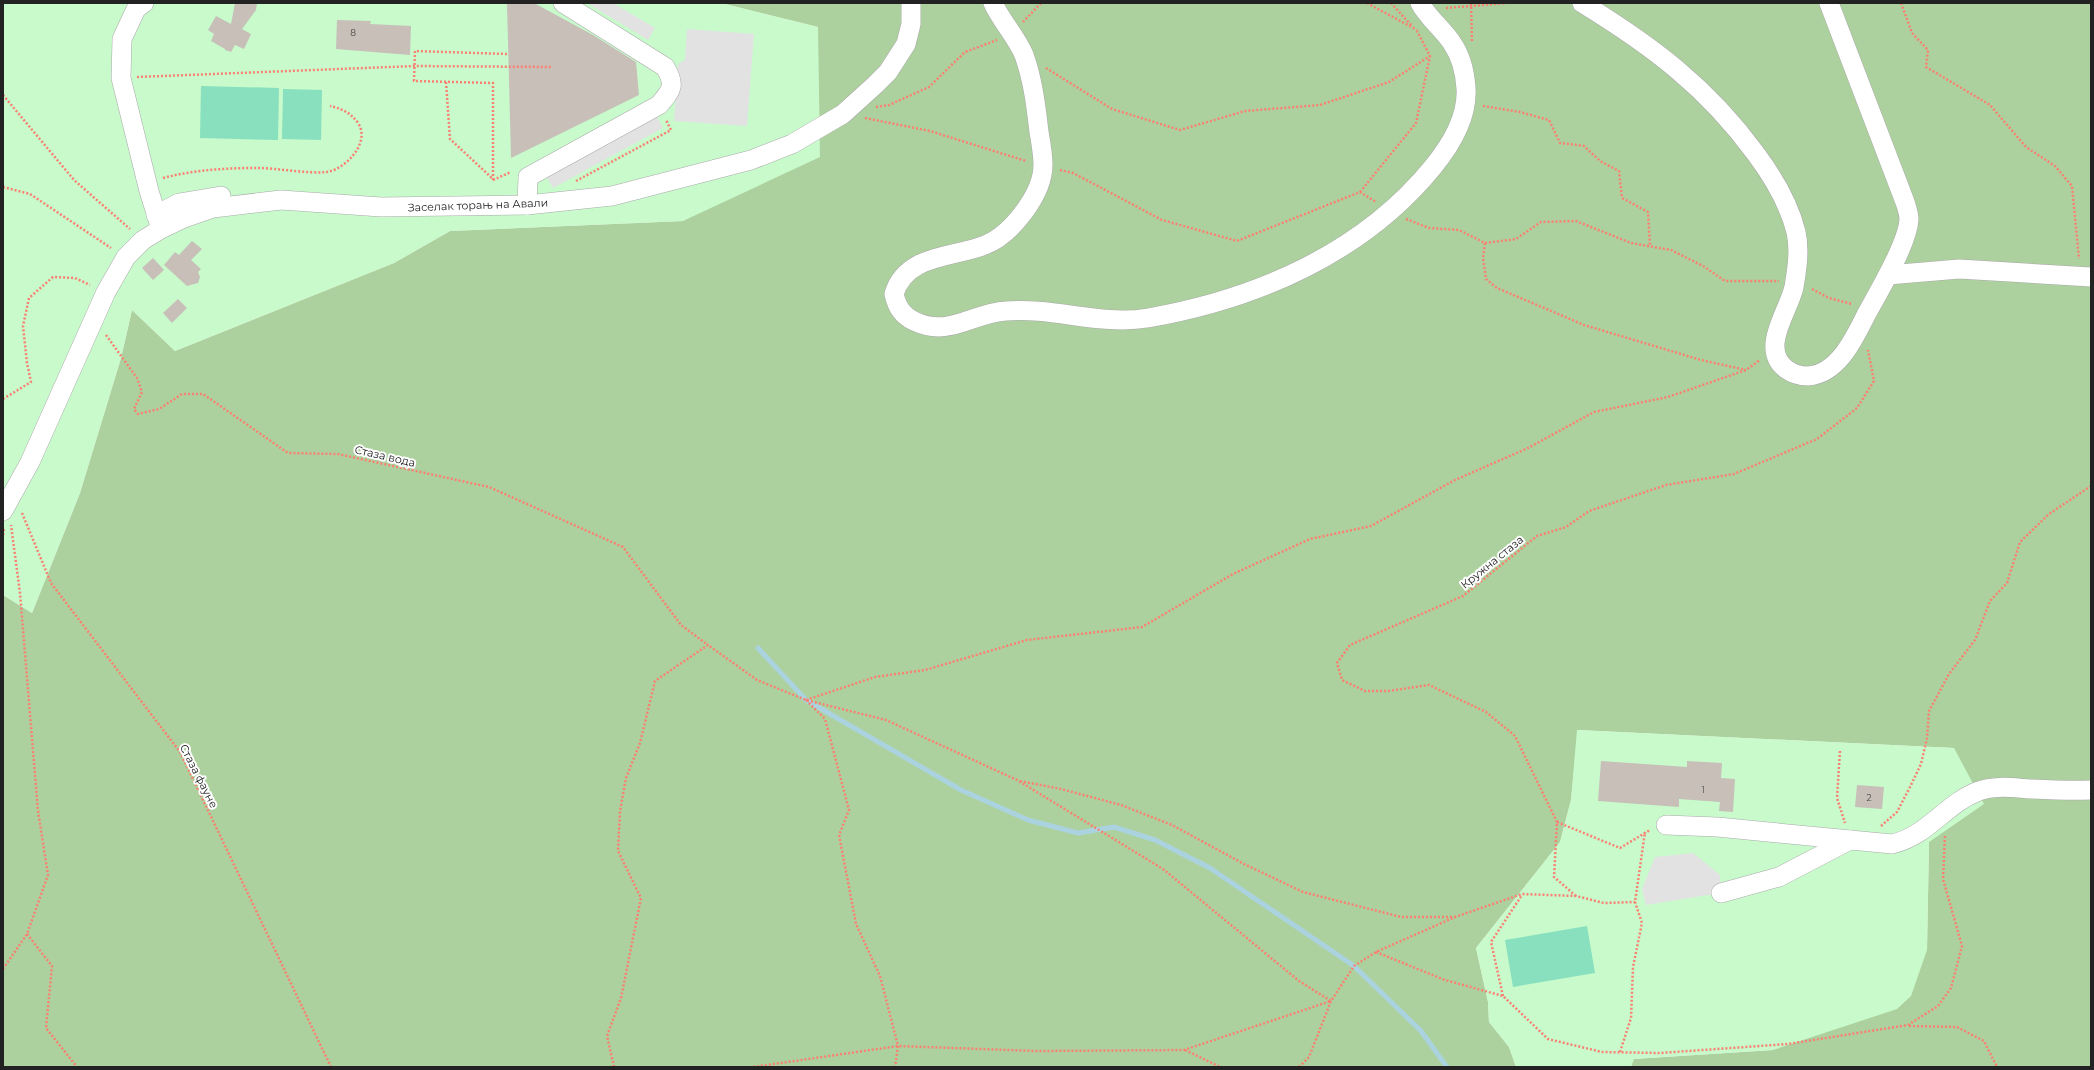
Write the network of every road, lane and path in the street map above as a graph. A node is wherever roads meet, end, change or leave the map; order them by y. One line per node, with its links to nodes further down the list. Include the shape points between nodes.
1 (144, 3): 20 (street, via 136,9 122,39)
2 (563, 3): 23 (street, via 665,67 672,78 670,93)
3 (911, 3): 32 (street, Заселак торањ на Авали, via 909,34 900,55 888,72 842,114 792,144 751,160 612,196)
4 (993, 3): 14 (street)
5 (1041, 3): 14 (path)
6 (1367, 3): 13 (path)
7 (1390, 3): 13 (path)
8 (1507, 3): 12 (path)
9 (1582, 3): 42 (street, via 1629,32 1690,80 1721,109 1749,144 1772,176 1788,209 1799,250)
10 (1829, 3): 40 (street, via 1908,211 1908,227)
11 (1901, 3): 41 (path, via 1912,33 1928,50 1926,67 1990,105 2026,148 2055,166 2072,186 2077,256)
12 (1422, 6): 13 (path); 33 (street, via 1459,55 1466,89 1465,106 1462,120 1446,151 1402,202)
13 (1417, 30): 17 (path)
14 (1012, 34): 16 (street); 26 (path, via 965,52 929,87 889,105)
15 (506, 54): 18 (path, via 415,51)
16 (1023, 54): 17 (path, via 1112,109 1180,130 1246,111 1320,105 1389,82); 33 (street, via 1033,85 1044,166 1035,196 1009,230 986,245 918,264 902,277 894,294 897,307 908,318 926,327 941,328 960,324 984,314 1006,311 1111,321 1147,318 1223,300 1273,284 1322,260)
17 (1430, 56): 30 (path, via 1416,123)
18 (416, 66): 19 (path); 20 (path); 21 (path, via 414,81)
19 (552, 67)
20 (121, 78): 29 (street)
21 (446, 82): 21 (path, via 493,83 493,180 450,139)
22 (3, 95): 35 (path, via 74,180)
23 (659, 105): 27 (path, via 671,130); 32 (street, via 528,177)
24 (330, 106): 29 (path, via 343,109 353,116 360,126 361,140 354,155 342,166 327,172 257,168 192,171 160,179)
25 (1482, 106): 38 (path, via 1549,120 1560,143 1584,146 1600,161 1619,171 1622,198 1648,212)
26 (874, 108)
27 (570, 184)
28 (3, 187): 39 (path, via 30,194)
29 (149, 192): 34 (street)
30 (1360, 192): 33 (path); 36 (path)
31 (364, 194): 34 (street, via 265,191 212,197 179,203)
32 (527, 205): 34 (street, Заселак торањ на Авали, via 381,207 281,200 213,208 184,218)
33 (1391, 210): 37 (path, via 1398,216 1428,228 1459,230)
34 (159, 222): 35 (street)
35 (143, 240): 39 (street)
36 (1237, 241)
37 (1486, 243): 38 (path, via 1516,239 1541,222 1576,221 1631,244); 51 (path, via 1483,258 1486,279 1497,288 1584,325 1701,360 1746,370 1668,398 1594,412 1528,448 1455,480 1371,526 1310,539 1233,574 1142,627 1027,640 925,670 875,677)
38 (1650, 246): 42 (path, via 1671,250 1704,266 1724,281)
39 (126, 257): 43 (street)
40 (1888, 275): 41 (street, via 1959,270); 44 (street)
41 (2090, 277)
42 (1794, 281): 44 (path, via 1829,298 1852,304); 46 (street, via 1775,340 1778,358 1782,366 1790,372 1797,376 1809,376 1831,368)
43 (106, 292): 45 (street); 47 (path, via 75,278 53,277 30,298 23,326 31,382)
44 (1875, 298): 46 (street)
45 (95, 317): 49 (street, via 30,462); 50 (path, Стаза вода, via 137,378 142,392 134,408 138,414 159,409 182,394 204,394 288,453 338,454 489,487 623,547 681,625)
46 (1863, 322): 55 (path, Кружна стаза, via 1874,381 1857,408 1817,439 1734,474 1666,485 1589,511 1566,527 1537,536 1463,596 1350,646 1337,663 1342,680 1365,691 1429,685 1486,712 1515,736)
47 (3, 399)
48 (2091, 486): 58 (path, via 2049,514 2020,542 2007,583 1990,601 1975,640 1949,674 1929,711 1927,738 1921,764 1910,787 1897,812)
49 (6, 507): 65 (path, via 20,593 38,811 48,875); 75 (path, Стаза фауне, via 16,498 50,583 180,752)
50 (708, 645): 51 (path, via 757,680); 76 (path, via 655,681 640,743 626,778 620,811 618,851 641,898 621,998 607,1036)
51 (806, 700): 53 (path, via 886,720); 71 (path, via 825,719 848,810 839,835 856,924 880,976)
52 (1840, 751): 59 (path, via 1837,798)
53 (1017, 780): 64 (path, via 1121,805 1172,825 1244,864 1304,892 1401,918); 69 (path, via 1163,869 1299,980)
54 (2091, 790): 59 (street, via 2002,787 1981,790 1967,796 1906,841 1892,844)
55 (1557, 822): 62 (path, via 1554,877); 63 (path, via 1620,848 1646,832)
56 (1666, 825): 59 (street, via 1717,827)
57 (1948, 830): 70 (path, via 1944,836 1943,879 1962,946 1952,988 1938,1006)
58 (1876, 831)
59 (1850, 840): 60 (street, via 1779,877)
60 (1721, 893)
61 (1522, 894): 62 (path); 64 (path); 68 (path, via 1491,942)
62 (1576, 896): 63 (path, via 1604,903)
63 (1635, 902): 73 (path, via 1642,923 1633,967 1631,1018)
64 (1455, 917): 66 (path)
65 (27, 934): 67 (path); 74 (path, via 52,966 46,1028)
66 (1376, 952): 68 (path, via 1445,980); 69 (path, via 1354,966)
67 (3, 969)
68 (1503, 996): 73 (path, via 1548,1039 1602,1052)
69 (1331, 1001): 72 (path); 80 (path, via 1309,1057)
70 (1908, 1026): 73 (path, via 1788,1044 1660,1053); 81 (path, via 1957,1027 1984,1041)
71 (898, 1046): 72 (path, via 1036,1052); 77 (path); 78 (path)
72 (1184, 1050): 79 (path)
73 (1620, 1052)
74 (77, 1067)
75 (331, 1067)
76 (614, 1067)
77 (753, 1067)
78 (895, 1067)
79 (1220, 1067)
80 (1298, 1067)
81 (1997, 1067)

